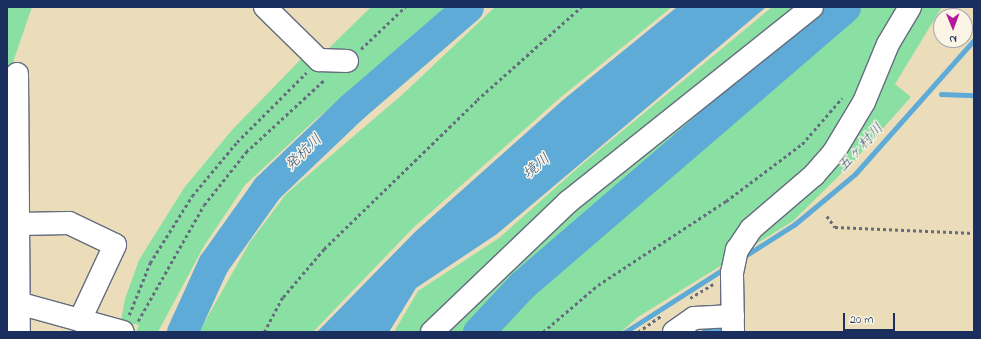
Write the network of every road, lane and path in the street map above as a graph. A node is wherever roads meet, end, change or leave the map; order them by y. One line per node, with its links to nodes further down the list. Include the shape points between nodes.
1 (264, 7): 6 (street)
2 (405, 7): 7 (path)
3 (581, 7): 18 (path, via 477,100 324,249 283,297)
4 (812, 7): 19 (street, via 527,238)
5 (910, 7): 15 (street, via 888,44 864,102 834,152 808,180 751,229 738,250 732,273)
6 (319, 60): 7 (street); 16 (path, via 237,142 192,196 150,263)
7 (347, 61): 16 (path, via 304,97 237,164 204,205)
8 (17, 74): 11 (street)
9 (848, 91): 20 (path, via 802,144 726,201 598,285)
10 (827, 216): 12 (path, via 835,227)
11 (18, 224): 13 (street); 14 (street, via 69,223 115,245)
12 (974, 232)
13 (12, 301): 14 (street); 17 (street)
14 (80, 320): 16 (street)
15 (733, 324): 21 (street, via 694,318)
16 (126, 330)
17 (19, 332)
18 (264, 332)
19 (432, 332)
20 (542, 332)
21 (674, 332)

